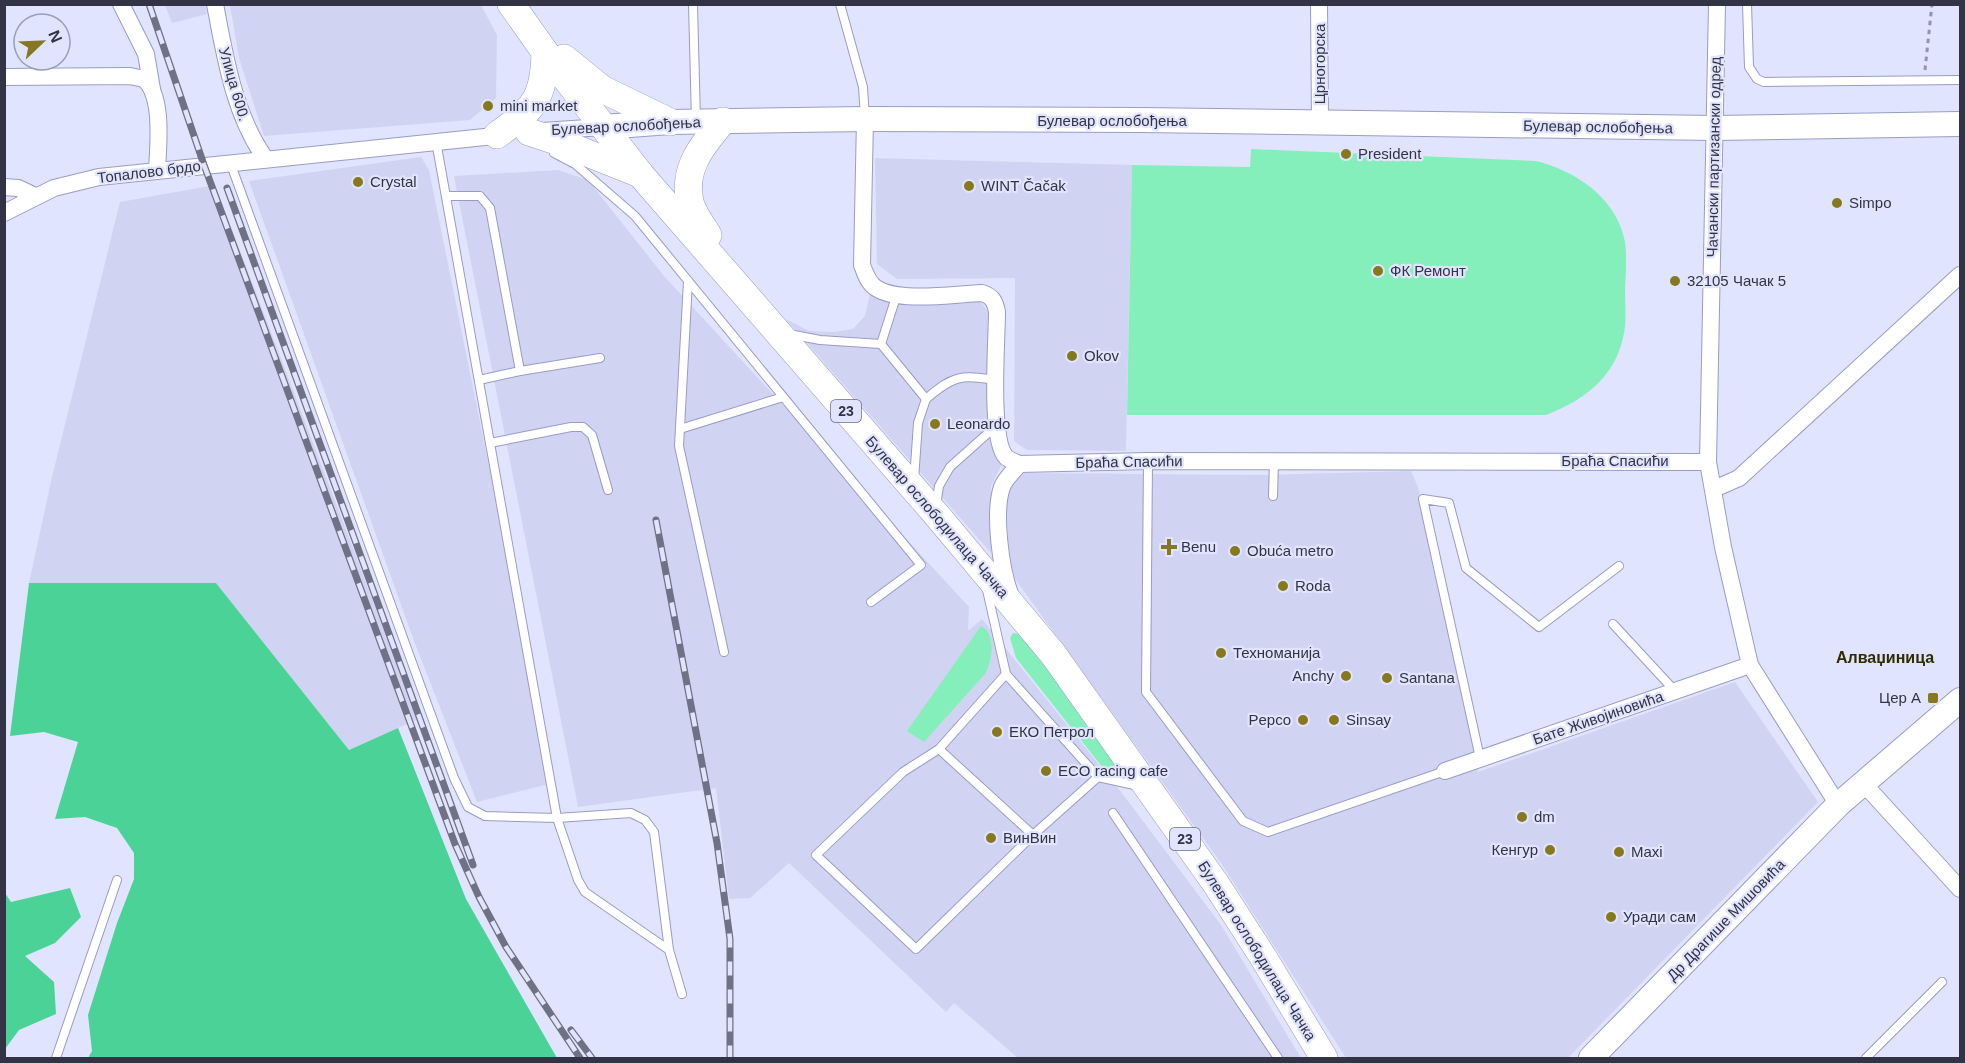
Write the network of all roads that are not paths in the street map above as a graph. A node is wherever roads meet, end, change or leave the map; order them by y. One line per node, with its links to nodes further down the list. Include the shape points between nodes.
1 (121, 4): 12 (street, via 146,54)
2 (214, 4): 22 (street, Улица 600., via 245,123)
3 (512, 4): 9 (main road, Булевар ослободилаца Чачка / 23)
4 (693, 4): 15 (lane)
5 (840, 4): 13 (lane, via 863,87)
6 (1319, 4): 16 (street, Црногорска)
7 (1717, 4): 19 (street, Чачански партизански одред)
8 (1747, 4): 11 (lane, via 1748,59 1752,74 1764,82)
9 (539, 44): 15 (main road, via 558,53 602,89); 18 (main road, Булевар ослободилаца Чачка / 23); 20 (main road, via 543,80 536,101 524,116)
10 (4, 77): 12 (street, via 130,76 144,79)
11 (1960, 80)
12 (152, 88): 24 (street, via 158,123)
13 (865, 119): 14 (main road, Булевар ослобођења); 16 (main road, Булевар ослобођења); 33 (street, via 862,265 875,288)
14 (723, 121): 15 (main road, Булевар ослобођења); 30 (main road, via 697,154 688,190 690,203)
15 (683, 122): 18 (main road, Булевар ослобођења)
16 (1320, 123): 19 (main road, Булевар ослобођења)
17 (1960, 124): 19 (main road, Булевар ослобођења)
18 (603, 127): 20 (street, Булевар ослобођења); 25 (main road, Булевар ослободилаца Чачка / 23)
19 (1714, 128): 47 (street, Чачански партизански одред)
20 (524, 139): 21 (street, Булевар ослобођења); 25 (main road, via 562,142); 32 (lane, via 575,164 635,216)
21 (436, 141): 22 (street, Булевар ослобођења); 28 (lane)
22 (265, 158): 23 (street, Топалово брдо)
23 (230, 162): 24 (street, Топалово брдо); 72 (lane, via 450,767 468,807 485,816)
24 (157, 171): 27 (street, Топалово брдо, via 88,179)
25 (641, 175): 30 (main road, Булевар ослободилаца Чачка / 23)
26 (4, 187): 27 (street)
27 (35, 196): 29 (street, Топалово брдо)
28 (446, 196): 37 (lane, via 480,196 490,208); 38 (lane)
29 (4, 213)
30 (719, 265): 34 (main road, Булевар ослободилаца Чачка / 23)
31 (1960, 275): 50 (street, via 1739,478)
32 (688, 281): 40 (lane); 43 (lane)
33 (896, 297): 35 (lane); 39 (street, via 989,295 997,312)
34 (778, 332): 35 (lane, via 820,340); 49 (main road, Булевар ослободилаца Чачка / 23)
35 (881, 344): 41 (lane)
36 (600, 358): 37 (lane)
37 (520, 371): 38 (lane)
38 (479, 380): 44 (lane)
39 (996, 381): 41 (lane, via 954,378); 42 (street)
40 (783, 397): 43 (lane); 56 (lane, via 921,565)
41 (926, 399): 49 (lane, via 918,423)
42 (996, 425): 48 (street, via 1000,446 1007,458); 53 (lane, via 950,467 939,486)
43 (680, 429): 59 (lane, via 679,446)
44 (490, 442): 51 (lane, via 583,427 592,435); 72 (lane)
45 (1148, 461): 46 (street, Браћа Спасићи); 48 (street, Браћа Спасићи); 66 (lane, via 1146,692 1243,821 1268,832)
46 (1274, 461): 47 (street, Браћа Спасићи); 52 (lane)
47 (1708, 462): 50 (street, Чачански партизански одред)
48 (1019, 465): 57 (street, via 1002,487 999,526 1004,574)
49 (914, 489): 53 (main road, Булевар ослободилаца Чачка / 23)
50 (1714, 489): 60 (street, Чачански партизански одред)
51 (608, 490)
52 (1273, 496)
53 (935, 513): 55 (main road, Булевар ослободилаца Чачка / 23)
54 (1619, 566): 65 (lane, via 1539,627 1466,568 1449,503 1423,499)
55 (982, 569): 57 (main road, Булевар ослободилаца Чачка / 23); 61 (lane)
56 (871, 602)
57 (1015, 609): 69 (main road, Булевар ослободилаца Чачка / 23, via 1059,663)
58 (1613, 624): 62 (lane)
59 (724, 652)
60 (1750, 665): 62 (street, Бате Живојиновића); 70 (street, Чачански партизански одред)
61 (1006, 674): 64 (lane); 67 (lane)
62 (1675, 691): 65 (street, Бате Живојиновића)
63 (1960, 700): 68 (main road, Др Драгише Мишовића)
64 (939, 749): 73 (lane); 73 (lane, via 903,772 816,855 916,949)
65 (1480, 758): 66 (street, Бате Живојиновића)
66 (1445, 771)
67 (1098, 777): 69 (lane); 73 (lane)
68 (1864, 784): 70 (main road, Др Драгише Мишовића); 75 (street)
69 (1148, 788): 81 (main road, Булевар ослободилаца Чачка / 23, via 1216,884)
70 (1838, 806): 82 (main road, Др Драгише Мишовића)
71 (1113, 813): 80 (lane)
72 (557, 818): 76 (lane, via 585,892); 76 (lane, via 631,813 645,820 654,832)
73 (1033, 835)
74 (117, 880): 79 (lane)
75 (1960, 889)
76 (669, 950): 78 (lane)
77 (1942, 982): 83 (lane)
78 (682, 994)
79 (56, 1059)
80 (1278, 1059)
81 (1324, 1059)
82 (1591, 1059)
83 (1866, 1059)

